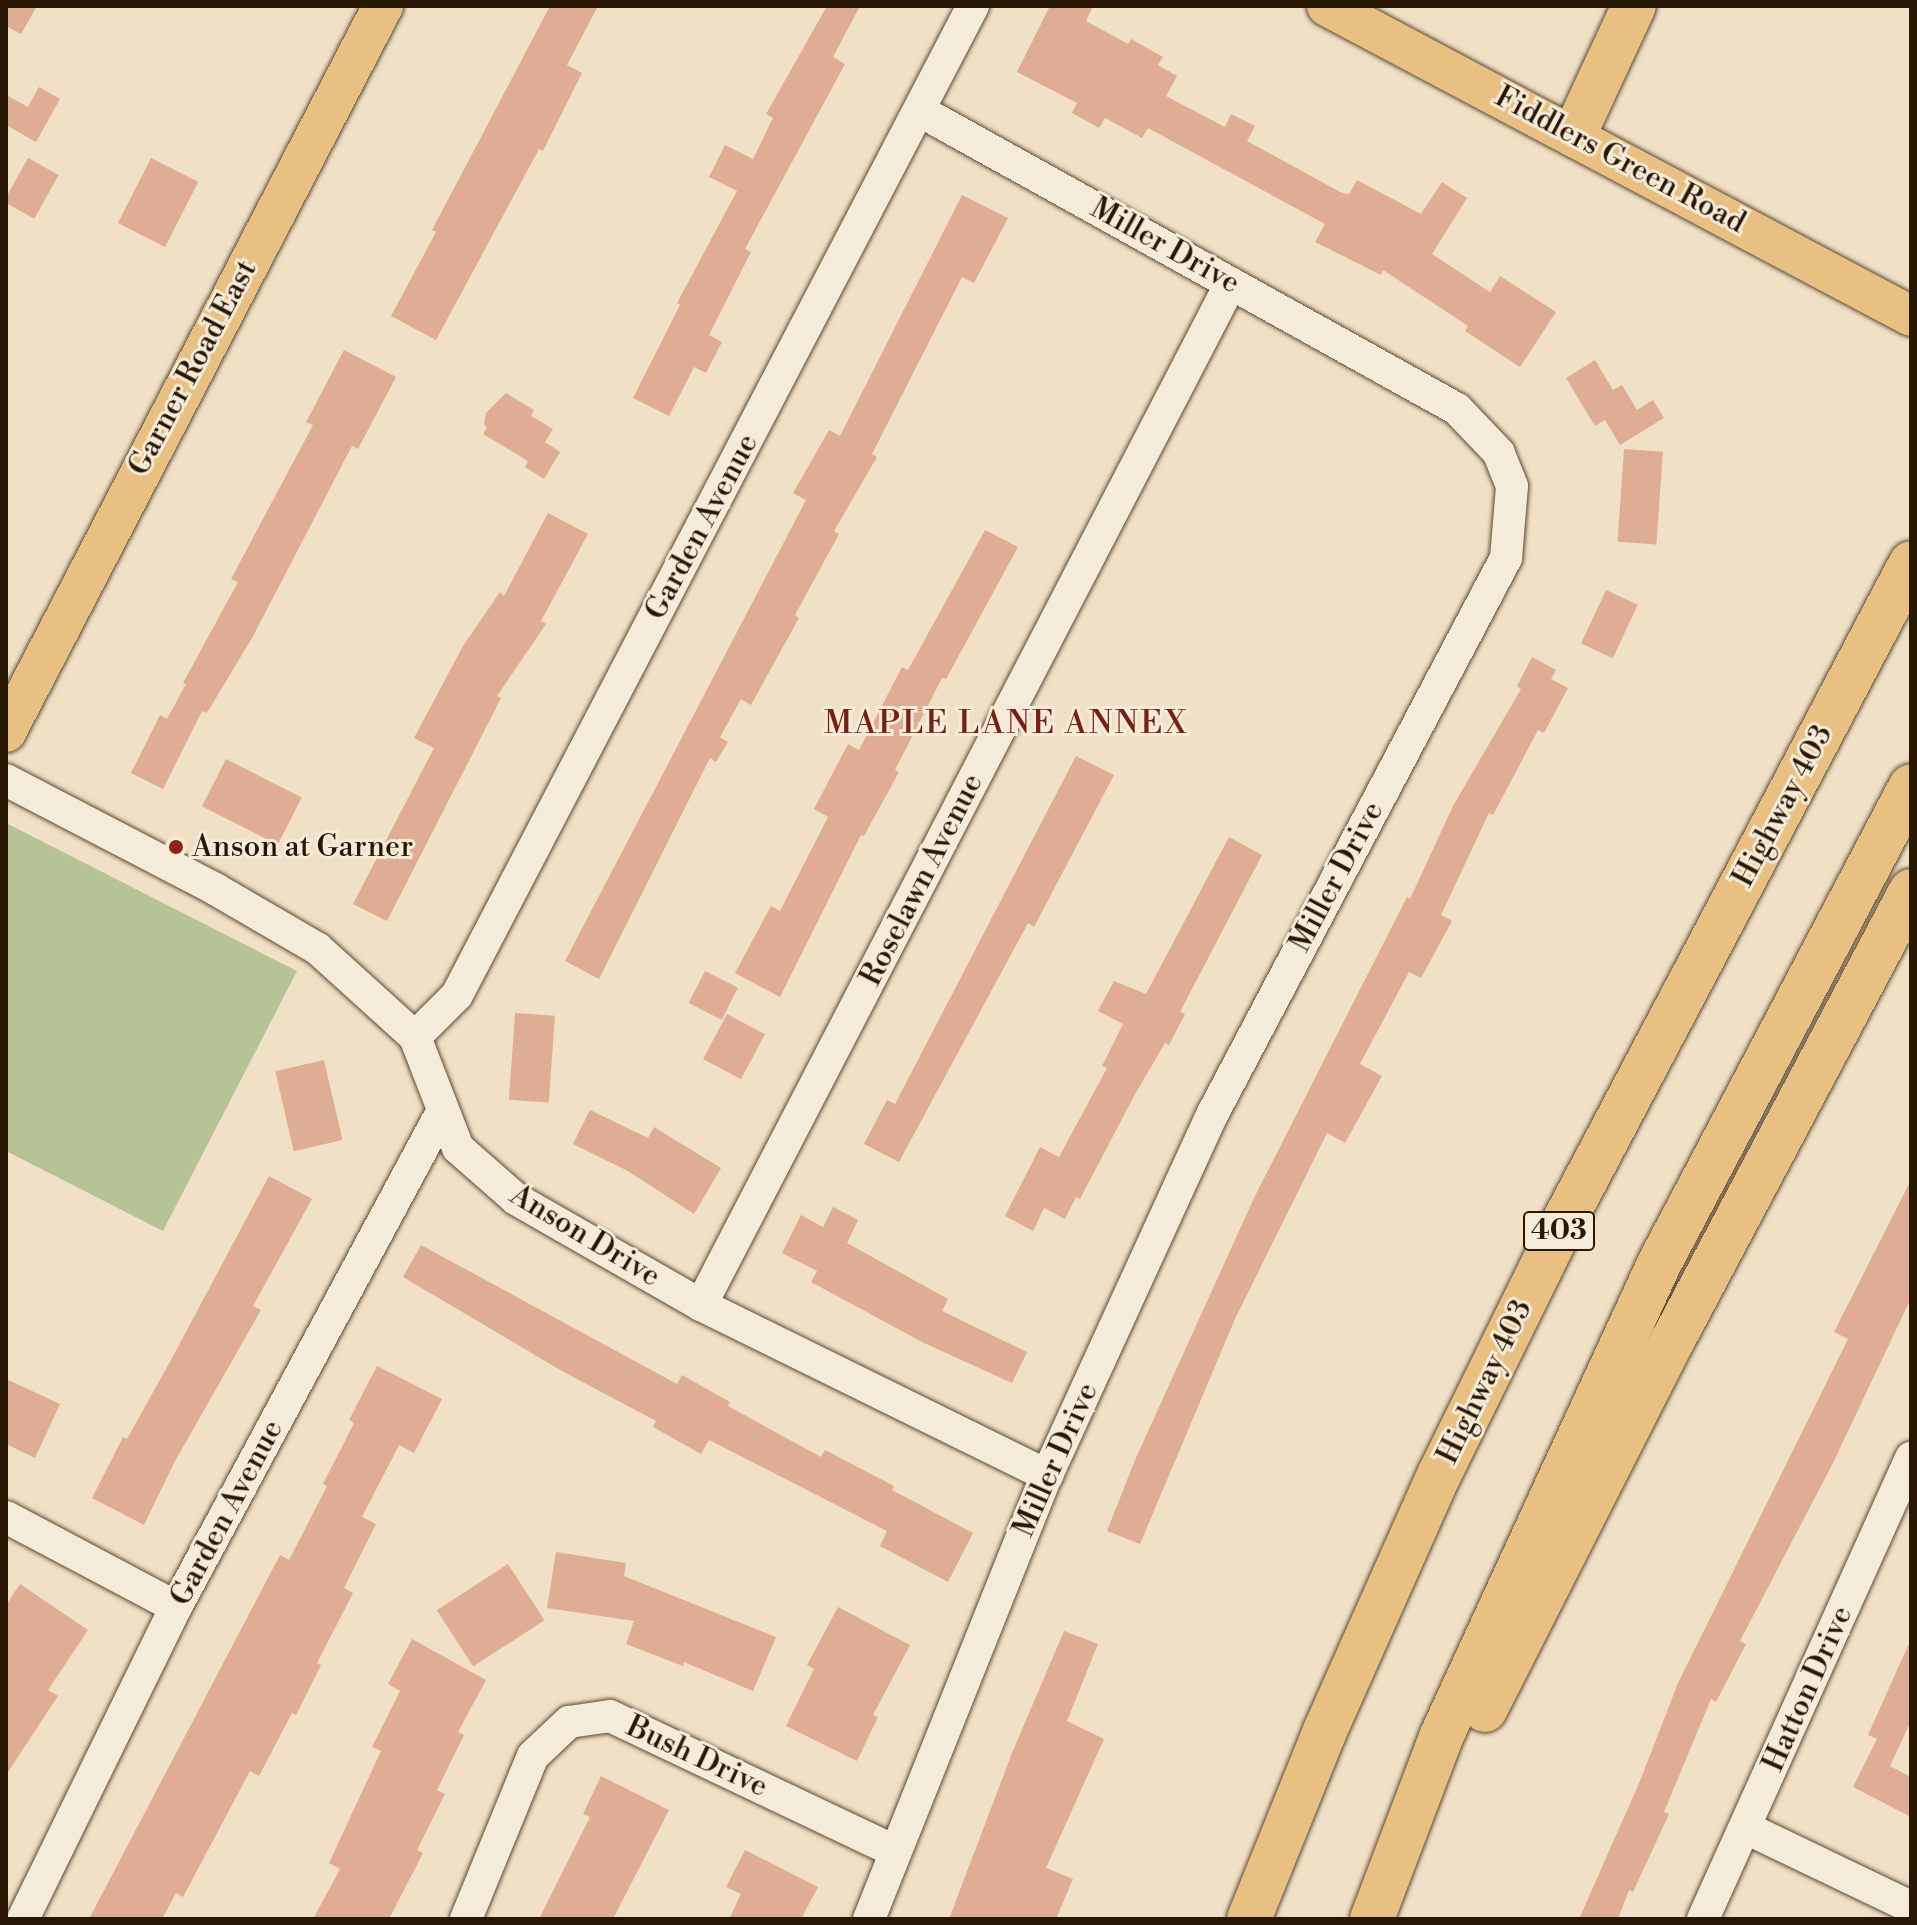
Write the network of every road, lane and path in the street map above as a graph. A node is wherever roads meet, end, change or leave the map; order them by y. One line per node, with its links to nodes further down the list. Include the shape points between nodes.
1 (383, 6): 10 (main road, Garner Road East)
2 (973, 6): 5 (street, Garden Avenue)
3 (1327, 6): 6 (main road, Fiddlers Green Road)
4 (1634, 6): 6 (highway)
5 (920, 111): 7 (street, Miller Drive); 14 (street, Garden Avenue, via 457,995)
6 (1574, 135): 8 (main road, Fiddlers Green Road)
7 (1231, 283): 16 (street, Roselawn Avenue); 18 (street, Miller Drive, via 1457,409 1499,453 1512,486 1506,558 1213,1113)
8 (1911, 316)
9 (1911, 563): 27 (highway, Highway 403 / 403, via 1562,1225 1440,1473 1324,1733)
10 (6, 732)
11 (6, 780): 14 (street, Anson Drive, via 318,949)
12 (1911, 786): 28 (highway, via 1659,1264 1442,1735)
13 (1911, 891): 29 (highway, via 1674,1338)
14 (415, 1037): 15 (street, Anson Drive)
15 (442, 1112): 16 (street, Anson Drive, via 458,1148 516,1199); 20 (street, Garden Avenue)
16 (701, 1305): 18 (street, Anson Drive)
17 (1911, 1458): 21 (street, Hatton Drive)
18 (1047, 1475): 22 (street, Miller Drive)
19 (6, 1517): 20 (street)
20 (176, 1607): 24 (street, Garden Avenue)
21 (1746, 1828): 23 (street); 30 (street, Hatton Drive)
22 (894, 1851): 25 (street, Bush Drive, via 610,1716 569,1722 533,1756); 26 (street, Miller Drive)
23 (1911, 1907)
24 (23, 1919)
25 (466, 1919)
26 (869, 1919)
27 (1249, 1919)
28 (1372, 1919)
29 (1379, 1919)
30 (1703, 1919)

